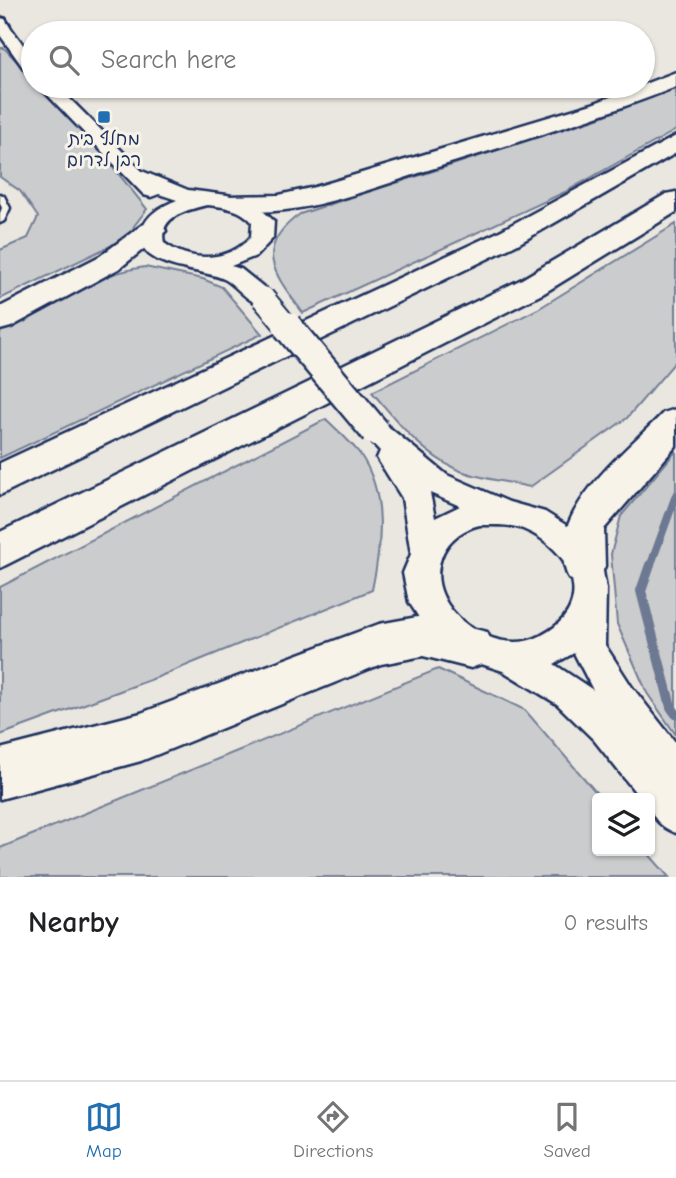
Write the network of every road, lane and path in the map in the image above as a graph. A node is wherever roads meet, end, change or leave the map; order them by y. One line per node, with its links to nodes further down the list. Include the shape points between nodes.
1 (4, 28): 2 (main road)
2 (21, 52)
3 (676, 79): 4 (highway)
4 (655, 87)
5 (58, 98): 8 (main road)
6 (628, 98): 12 (highway, via 321,194 279,203)
7 (676, 143): 21 (highway, via 506,239)
8 (139, 176): 10 (main road, via 186,196); 14 (main road, via 152,192)
9 (0, 195): 13 (lane, via 6,208)
10 (211, 200): 12 (main road); 14 (main road, via 180,205)
11 (676, 200): 23 (highway, via 533,286)
12 (237, 202): 15 (main road, via 263,221 262,238)
13 (0, 221)
14 (155, 225): 16 (main road, via 151,239 160,253); 18 (highway, via 110,262)
15 (256, 246): 16 (main road, via 236,259); 17 (main road, via 252,270)
16 (194, 264): 17 (main road, via 233,274)
17 (263, 298): 20 (main road, bridge)
18 (0, 320)
19 (676, 422): 25 (highway, via 593,512 584,529)
20 (375, 431): 22 (main road, via 437,483); 24 (main road, via 417,496)
21 (0, 480)
22 (505, 513): 24 (main road, via 479,513 456,520 438,533); 25 (main road, via 552,530)
23 (0, 551)
24 (425, 551): 27 (main road, via 420,580 430,611 454,637)
25 (584, 566): 26 (main road)
26 (589, 608): 27 (main road, via 574,635 562,645 529,657); 28 (main road, via 589,649 635,721)
27 (491, 652): 29 (highway, via 424,636 379,644 141,737); 30 (main road, via 570,692 607,727)
28 (676, 773)
29 (0, 774)
30 (676, 813)

